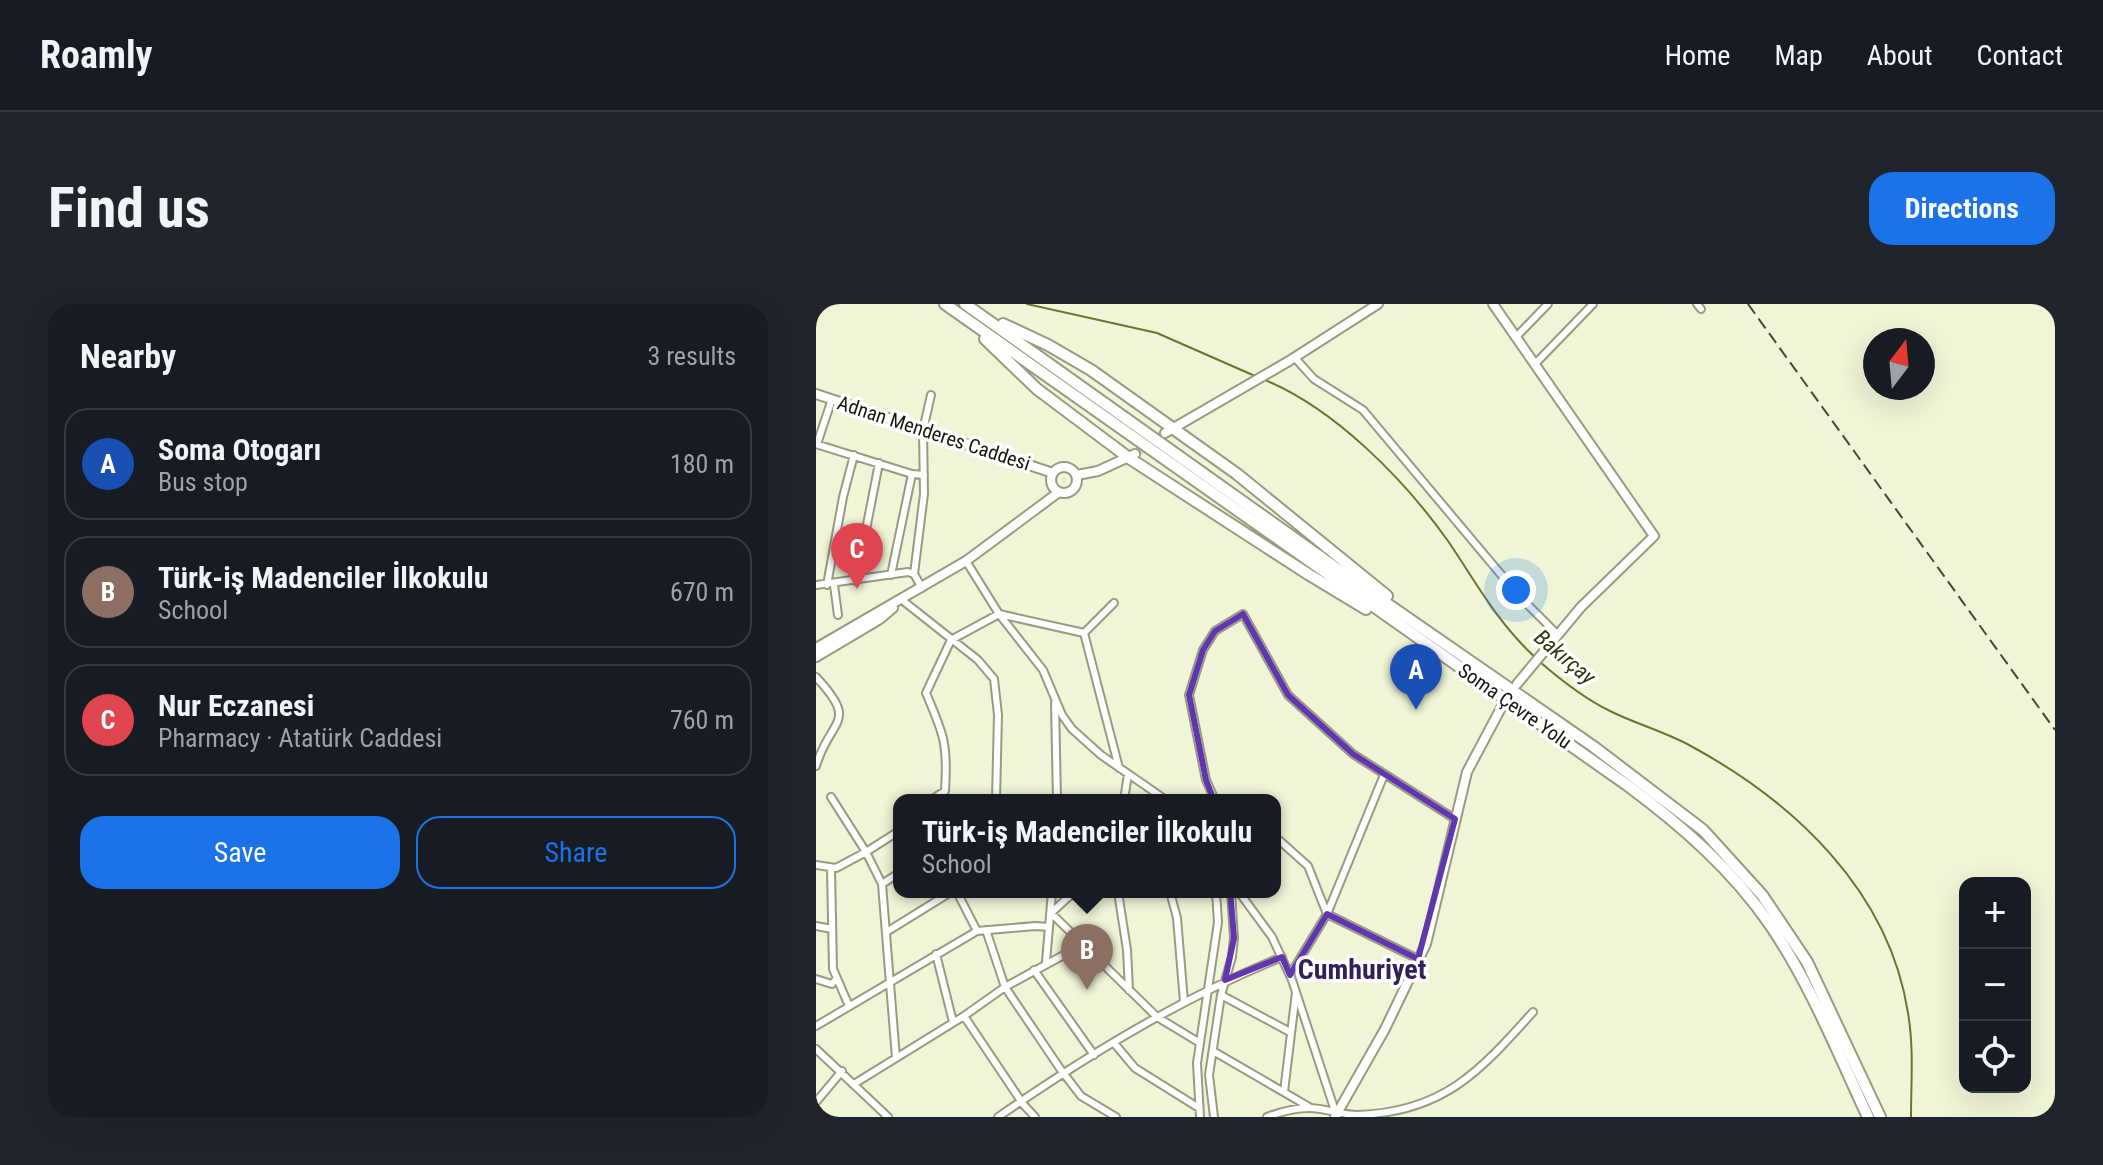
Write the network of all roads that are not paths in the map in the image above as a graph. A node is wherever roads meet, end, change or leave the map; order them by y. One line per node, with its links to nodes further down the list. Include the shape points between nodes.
1 (945, 304): 17 (highway, via 1037,389); 38 (highway, Soma Çevre Yolu)
2 (966, 304): 14 (highway, via 1091,370); 38 (highway, Soma Çevre Yolu)
3 (1378, 304): 8 (main road)
4 (1548, 304): 7 (street)
5 (1593, 304): 9 (street)
6 (1498, 306): 7 (main road)
7 (1516, 337): 9 (main road)
8 (1292, 360): 14 (main road); 36 (street, via 1363,410)
9 (1535, 364): 36 (main road, via 1654,536)
10 (816, 394): 12 (main road, Adnan Menderes Caddesi)
11 (931, 395): 13 (street)
12 (832, 399): 13 (main road, Adnan Menderes Caddesi); 15 (street)
13 (923, 430): 19 (main road, Adnan Menderes Caddesi); 21 (street)
14 (1168, 431): 38 (highway, via 1237,474)
15 (817, 444): 16 (street)
16 (854, 455): 18 (street); 29 (street)
17 (1132, 456): 22 (main road); 38 (highway, via 1308,574)
18 (879, 463): 20 (street); 27 (street)
19 (1053, 473): 22 (main road, via 1063,467); 23 (main road, via 1051,481)
20 (912, 474): 21 (street); 26 (street)
21 (924, 475): 25 (street)
22 (1077, 475): 23 (main road, via 1073,489)
23 (1059, 492): 24 (main road)
24 (966, 561): 30 (main road); 33 (street)
25 (914, 574): 26 (street); 30 (street)
26 (891, 575): 27 (street)
27 (856, 581): 29 (street)
28 (816, 585): 29 (street)
29 (830, 585): 34 (street)
30 (922, 588): 31 (main road)
31 (902, 600): 37 (street); 39 (main road); 40 (main road)
32 (1114, 603): 35 (street)
33 (999, 614): 35 (street); 37 (street); 43 (street, via 1043,670)
34 (838, 615)
35 (1084, 633): 46 (street)
36 (1555, 639): 42 (main road)
37 (951, 640): 49 (street, via 926,693 947,754 945,791); 50 (street, via 994,679)
38 (1436, 643): 129 (highway, Soma Çevre Yolu, via 1654,805 1722,866 1770,925 1804,982); 130 (highway, Soma Çevre Yolu, via 1675,807 1741,870 1807,962)
39 (816, 648)
40 (816, 657)
41 (816, 677): 45 (street, via 840,708)
42 (1519, 681)
43 (1054, 699): 46 (street, via 1072,729); 51 (street)
44 (1501, 708): 56 (main road, via 1467,772)
45 (816, 766)
46 (1119, 768): 47 (street)
47 (1128, 774): 52 (street); 53 (street)
48 (1384, 775): 54 (street, via 1288,695 1243,614 1215,631 1189,695); 56 (street); 74 (street)
49 (940, 794)
50 (996, 794)
51 (1057, 794)
52 (1125, 794)
53 (1154, 794)
54 (1212, 794)
55 (831, 797): 59 (street)
56 (1455, 819): 84 (main road, via 1435,914)
57 (893, 835): 59 (street)
58 (1281, 842): 74 (street, via 1308,866)
59 (866, 852): 61 (street); 63 (street)
60 (816, 865): 61 (street)
61 (831, 869): 77 (street)
62 (893, 877): 63 (street)
63 (882, 884): 79 (street)
64 (941, 898): 79 (street)
65 (960, 898): 80 (street)
66 (1052, 898): 73 (street)
67 (1067, 898): 73 (street)
68 (1119, 898): 94 (street)
69 (1172, 898): 97 (street)
70 (1216, 898): 93 (street)
71 (1231, 898): 90 (street, via 1234,938)
72 (1244, 898): 83 (street)
73 (1051, 913): 76 (street); 81 (street)
74 (1327, 914): 84 (street); 87 (street)
75 (816, 926): 77 (street)
76 (1049, 927): 78 (street); 85 (street)
77 (832, 929): 89 (street)
78 (986, 930): 80 (street); 92 (street)
79 (888, 931): 91 (street)
80 (977, 931): 82 (street)
81 (1082, 945): 85 (street); 94 (street)
82 (936, 954): 91 (street); 102 (street)
83 (1282, 957): 87 (street); 90 (street)
84 (1418, 959): 120 (main road)
85 (1046, 962): 86 (street)
86 (1034, 970): 92 (street); 109 (street)
87 (1290, 975): 95 (street)
88 (816, 979): 89 (street, via 832,984)
89 (836, 979): 98 (street)
90 (1225, 980): 93 (street); 96 (street)
91 (888, 983): 98 (street); 110 (street)
92 (1005, 987): 100 (street); 112 (street)
93 (1208, 988): 97 (street); 106 (street)
94 (1129, 990): 101 (street)
95 (1296, 992): 104 (street); 120 (street)
96 (1221, 995): 104 (street); 108 (street)
97 (1184, 1002): 101 (street)
98 (849, 1006): 103 (street)
99 (1533, 1012): 120 (street, via 1479,1071 1455,1088 1393,1111)
100 (964, 1016): 102 (street); 115 (street)
101 (1157, 1017): 105 (street); 106 (street)
102 (953, 1022): 110 (street)
103 (816, 1026)
104 (1290, 1032): 114 (street)
105 (1114, 1043): 109 (street); 117 (street, via 1135,1068)
106 (1200, 1043): 117 (street)
107 (816, 1049): 111 (street)
108 (1213, 1051): 114 (street); 127 (street, via 1209,1075)
109 (1094, 1055): 112 (street)
110 (896, 1058): 113 (street)
111 (842, 1071): 113 (street); 116 (street)
112 (1064, 1074): 115 (street); 125 (street, via 1081,1096)
113 (854, 1084): 119 (street)
114 (1284, 1092): 118 (street)
115 (1021, 1101): 123 (street); 124 (street)
116 (816, 1102)
117 (1200, 1108): 126 (street)
118 (1311, 1108): 120 (street); 128 (street)
119 (884, 1111): 121 (street); 122 (street)
120 (1334, 1116)
121 (874, 1117)
122 (896, 1117)
123 (998, 1117)
124 (1035, 1117)
125 (1116, 1117)
126 (1200, 1117)
127 (1214, 1117)
128 (1267, 1117)
129 (1868, 1117)
130 (1880, 1117)

